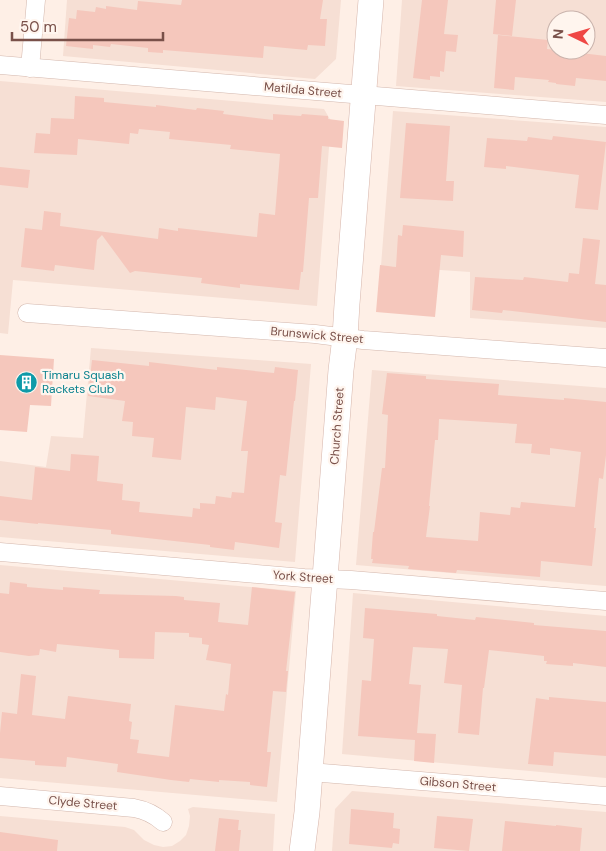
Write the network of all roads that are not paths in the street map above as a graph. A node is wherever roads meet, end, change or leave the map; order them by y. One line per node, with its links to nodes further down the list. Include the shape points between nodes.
1 (36, 0): 4 (street)
2 (371, 0): 5 (street, Church Street)
3 (0, 65): 4 (street, Matilda Street)
4 (30, 68): 5 (street, Matilda Street)
5 (364, 95): 6 (street, Matilda Street); 8 (street, Church Street)
6 (606, 114)
7 (27, 313): 8 (street, Brunswick Street)
8 (345, 337): 9 (street, Brunswick Street); 11 (street, Church Street)
9 (606, 358)
10 (0, 552): 11 (street, York Street)
11 (326, 580): 12 (street, York Street); 13 (street, Church Street)
12 (606, 601)
13 (310, 772): 15 (street, Gibson Street); 17 (street, Church Street)
14 (0, 796): 16 (street, Clyde Street, via 134,808)
15 (606, 796)
16 (163, 822)
17 (302, 851)

